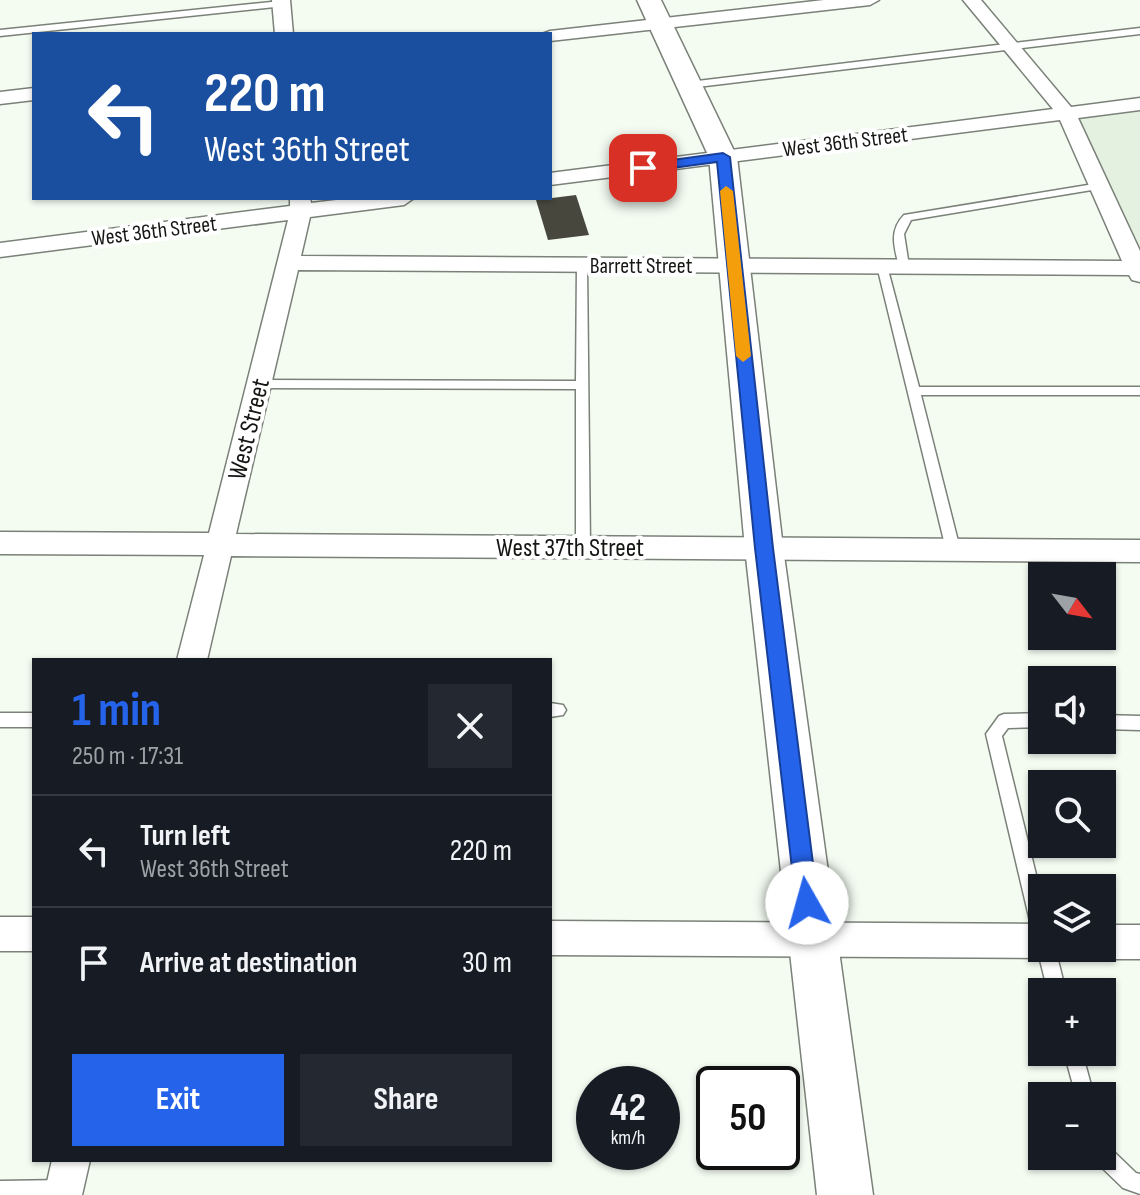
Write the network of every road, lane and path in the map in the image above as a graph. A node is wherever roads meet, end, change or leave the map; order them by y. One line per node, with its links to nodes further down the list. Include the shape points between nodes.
1 (870, 0): 4 (street)
2 (972, 0): 9 (street)
3 (281, 2): 6 (street); 7 (lane)
4 (654, 12): 8 (street); 10 (main road)
5 (1140, 31): 9 (lane)
6 (284, 32)
7 (0, 33)
8 (552, 36)
9 (1011, 47): 10 (lane); 14 (street)
10 (689, 85): 15 (main road)
11 (32, 94): 12 (street)
12 (0, 98)
13 (1140, 104): 14 (street, West 36th Street)
14 (1066, 113): 15 (street, West 36th Street); 17 (street)
15 (723, 157): 16 (street, West 36th Street); 23 (main road)
16 (552, 179)
17 (1100, 186): 24 (lane, via 908,217 901,222); 25 (street)
18 (370, 200): 19 (street, West 36th Street)
19 (301, 204): 20 (street, West 36th Street); 21 (street, West Street)
20 (0, 250)
21 (289, 263): 22 (street, Barrett Street); 26 (street, West Street)
22 (582, 264): 23 (street, Barrett Street); 27 (lane)
23 (733, 265): 24 (street, Barrett Street); 33 (main road)
24 (893, 266): 25 (street, Barrett Street); 28 (lane)
25 (1138, 271)
26 (259, 384): 27 (lane); 31 (street, West Street)
27 (582, 385): 32 (lane)
28 (914, 391): 29 (lane); 34 (lane)
29 (1140, 391)
30 (0, 543): 31 (street, West 37th Street)
31 (220, 545): 32 (street, West 37th Street); 36 (street, West Street)
32 (583, 547): 33 (street, West 37th Street)
33 (764, 548): 34 (street, West 37th Street); 46 (main road)
34 (953, 549): 35 (street, West 37th Street)
35 (1140, 551)
36 (192, 658)
37 (0, 720): 38 (lane)
38 (32, 720)
39 (1028, 720): 42 (lane, via 1004,721 994,734)
40 (1116, 722): 41 (lane)
41 (1140, 723)
42 (1028, 876)
43 (0, 934): 44 (street)
44 (32, 934)
45 (552, 938): 46 (street)
46 (811, 940): 47 (street); 54 (main road)
47 (1028, 941)
48 (1116, 942): 49 (street)
49 (1140, 942)
50 (1116, 1168): 52 (lane)
51 (66, 1182): 53 (lane)
52 (1140, 1184)
53 (0, 1191)
54 (845, 1195)

